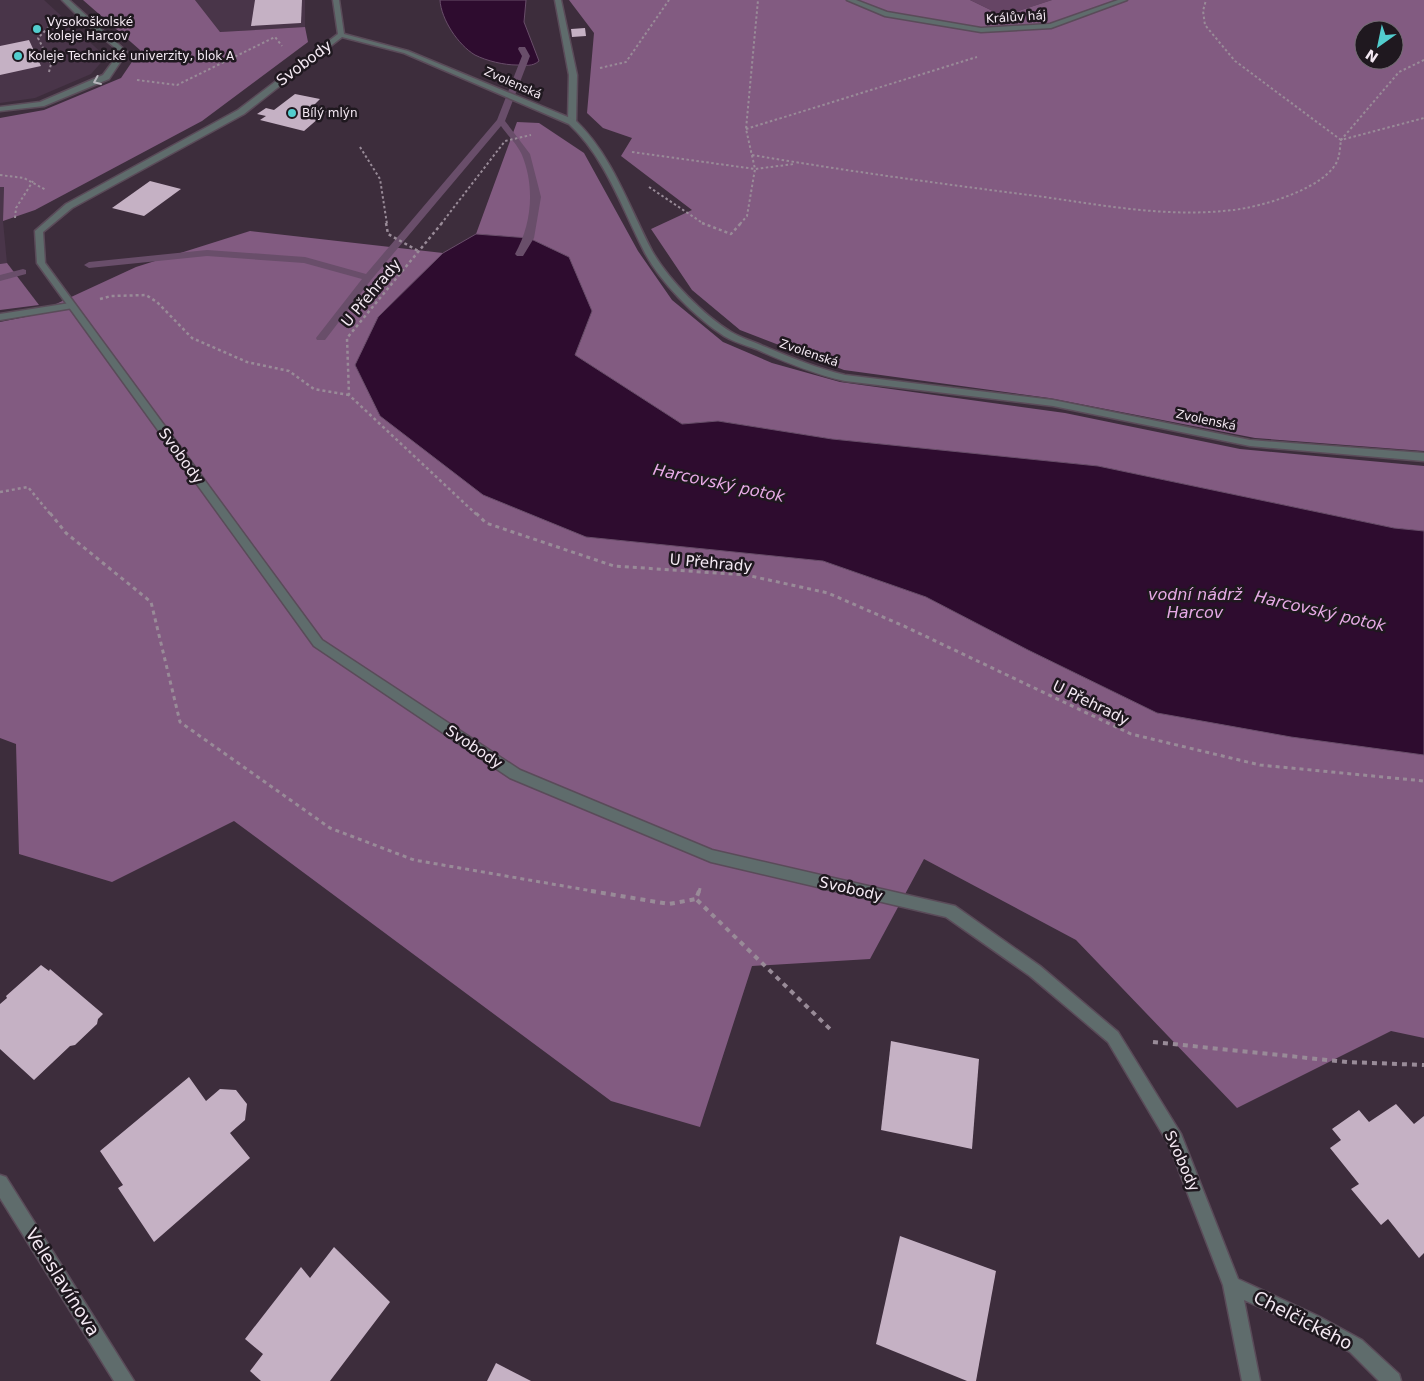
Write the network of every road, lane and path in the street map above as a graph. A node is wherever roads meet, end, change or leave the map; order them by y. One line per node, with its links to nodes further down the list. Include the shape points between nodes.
1 (336, 0): 9 (street, Svobody)
2 (558, 0): 13 (street)
3 (669, 0): 13 (path, via 626,62)
4 (758, 0): 19 (path)
5 (850, 0): 6 (street, Králův háj, via 885,14 981,30 1051,26)
6 (1124, 0)
7 (1206, 0): 21 (path, via 1203,11 1205,25 1235,61)
8 (68, 3): 14 (street, via 124,52); 15 (path, via 38,38 51,64)
9 (341, 35): 10 (street, Svobody); 18 (street, Zvolenská, via 406,52)
10 (312, 56): 14 (path, via 285,51 275,37 177,85); 29 (street, Svobody, via 241,112)
11 (978, 57): 19 (path)
12 (1424, 60): 21 (path, via 1399,72)
13 (573, 75): 18 (street)
14 (106, 76): 15 (street, one-way to 15)
15 (40, 104): 16 (street)
16 (0, 109)
17 (1424, 118): 21 (path)
18 (572, 122): 22 (street, Zvolenská, via 586,135)
19 (746, 129): 24 (path)
20 (528, 135): 30 (path, U Přehrady, via 505,141)
21 (1341, 140): 25 (path, via 1338,160 1322,179 1274,201 1233,210 1156,212)
22 (591, 146): 26 (path); 34 (street, Zvolenská, via 619,191 650,253 684,298 728,334 788,360 845,378 1053,403 1250,442)
23 (360, 147): 30 (path, via 380,178 388,234)
24 (752, 155): 25 (path); 26 (path)
25 (798, 164): 26 (path)
26 (755, 169): 28 (path, via 747,216 731,234 703,224)
27 (0, 175): 29 (path, via 33,181)
28 (647, 185)
29 (68, 206): 31 (street, Svobody, via 39,231 41,263)
30 (420, 252): 33 (path, U Přehrady, via 347,338)
31 (70, 306): 32 (street); 33 (path, via 111,296 146,295 192,338 248,362 289,372 314,389); 37 (street, Svobody, via 318,643 515,774)
32 (0, 317)
33 (350, 395): 36 (path, U Přehrady, via 486,523 614,566 746,575 828,593 1131,734 1260,765)
34 (1424, 457)
35 (0, 492): 38 (path, via 28,487 66,532 151,602 180,722 330,828 414,860 669,904)
36 (1424, 781)
37 (712, 856): 38 (path); 40 (street, Svobody, via 950,911 1036,970)
38 (696, 899): 39 (path)
39 (830, 1029)
40 (1112, 1037): 41 (path, via 1347,1062); 43 (street, Svobody, via 1175,1140)
41 (1424, 1065)
42 (0, 1183): 44 (street, Veleslavínova)
43 (1232, 1285): 45 (street, Svobody); 46 (street, Chelčického, via 1356,1346)
44 (125, 1381)
45 (1251, 1381)
46 (1392, 1381)

